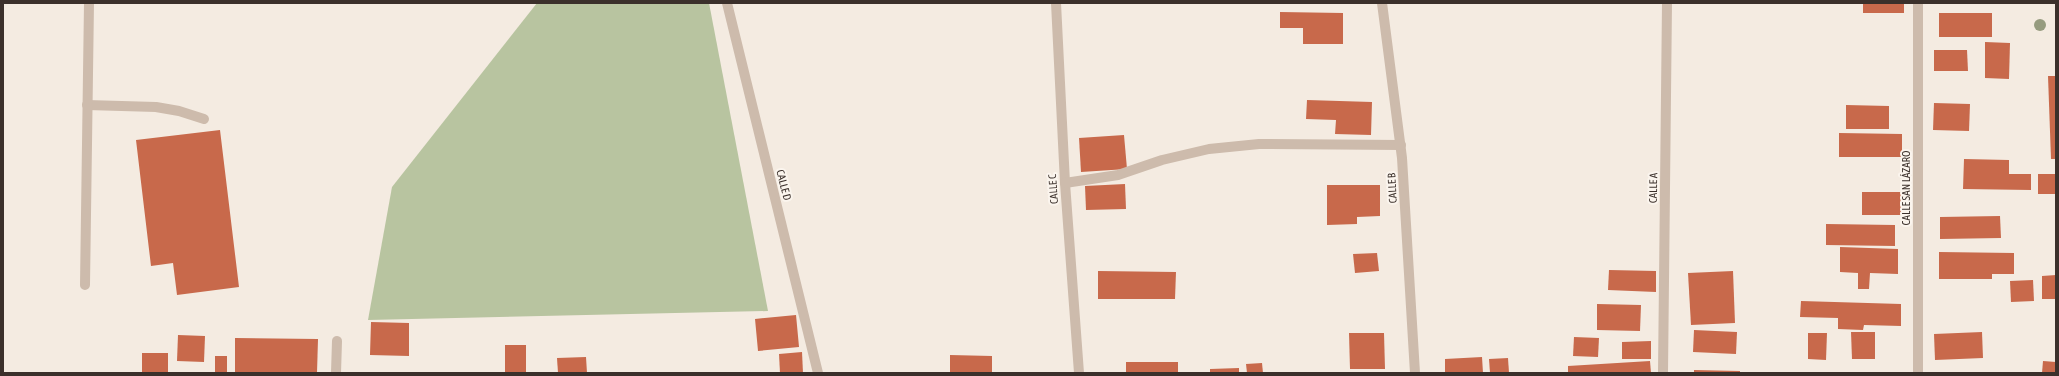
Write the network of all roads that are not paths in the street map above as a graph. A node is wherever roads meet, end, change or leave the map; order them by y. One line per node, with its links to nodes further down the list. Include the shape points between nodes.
1 (89, 3): 7 (street)
2 (727, 3): 14 (street, CALLE D)
3 (1056, 3): 10 (street, CALLE C)
4 (1382, 3): 9 (street, CALLE B)
5 (1667, 3): 17 (street, CALLE A)
6 (1918, 3): 18 (street, CALLE SAN LÁZARO)
7 (87, 105): 8 (street, via 156,107); 11 (street)
8 (204, 119)
9 (1401, 145): 10 (street, via 1259,144 1216,148 1162,160 1118,175); 16 (street, CALLE B)
10 (1065, 183): 15 (street, CALLE C)
11 (85, 285)
12 (337, 341): 13 (street)
13 (336, 373)
14 (818, 373)
15 (1079, 373)
16 (1415, 373)
17 (1663, 373)
18 (1918, 373)

